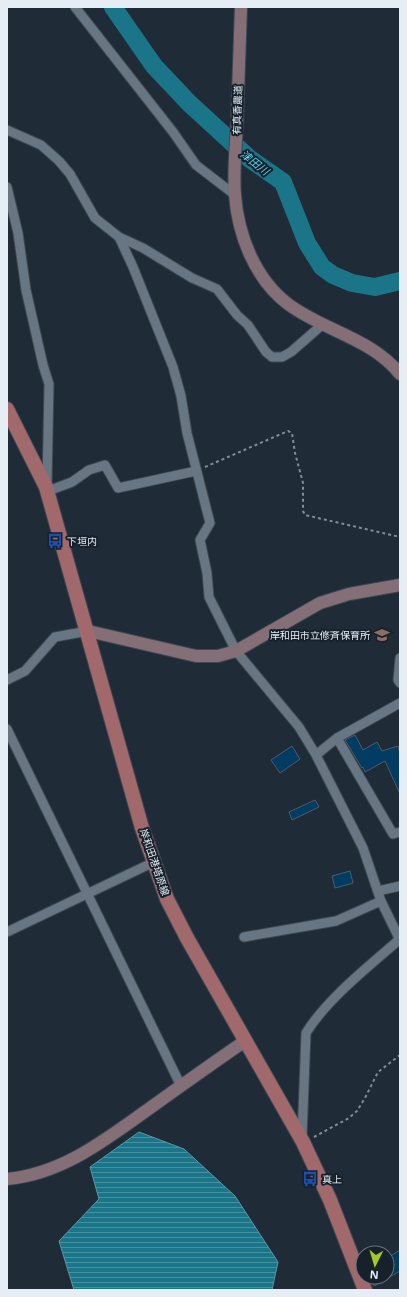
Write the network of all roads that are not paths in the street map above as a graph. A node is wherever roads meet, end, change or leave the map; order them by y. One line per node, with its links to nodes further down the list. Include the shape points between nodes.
1 (76, 7): 5 (street, via 196,165)
2 (241, 7): 5 (street, 有真香農道)
3 (7, 130): 6 (street, via 41,145 59,161 70,174 95,218)
4 (7, 187): 11 (street, via 18,233 26,290 43,365 50,384)
5 (235, 195): 7 (street, 有真香農道, via 246,246 267,283 286,303)
6 (119, 237): 7 (street, via 143,248 192,278 217,289 272,357 282,358); 10 (street, via 134,267 172,367 181,396)
7 (323, 324): 8 (street, 有真香農道, via 362,342 389,361)
8 (400, 374)
9 (7, 409): 11 (main road, 岸和田港塔原線)
10 (196, 471): 11 (street, via 118,488 105,465 89,470 72,482); 14 (street, via 210,523 200,540 209,597)
11 (47, 489): 13 (main road, 岸和田港塔原線)
12 (400, 585): 14 (street, via 320,602)
13 (88, 631): 14 (street, via 196,656 218,656); 16 (street, via 55,636 25,671); 23 (main road, 岸和田港塔原線, via 142,828)
14 (236, 651): 21 (street, via 299,726)
15 (400, 658): 17 (street)
16 (7, 680)
17 (400, 683)
18 (400, 703): 20 (street)
19 (7, 729): 26 (street)
20 (338, 738): 21 (street); 22 (street, via 393,834)
21 (316, 755): 25 (street, via 363,848)
22 (400, 832)
23 (154, 862): 26 (street); 31 (main road, 岸和田港塔原線, via 176,917)
24 (400, 886): 25 (street)
25 (378, 891): 27 (street)
26 (86, 894): 28 (street); 32 (street)
27 (381, 901): 29 (street, via 336,921); 30 (street)
28 (7, 932)
29 (244, 938)
30 (400, 939): 33 (street, via 350,983 313,1022 306,1033)
31 (245, 1041): 32 (street); 33 (main road, 岸和田港塔原線)
32 (181, 1086): 34 (street, via 85,1154 49,1170)
33 (302, 1141): 35 (main road, 岸和田港塔原線, via 330,1200)
34 (7, 1179)
35 (365, 1290)

